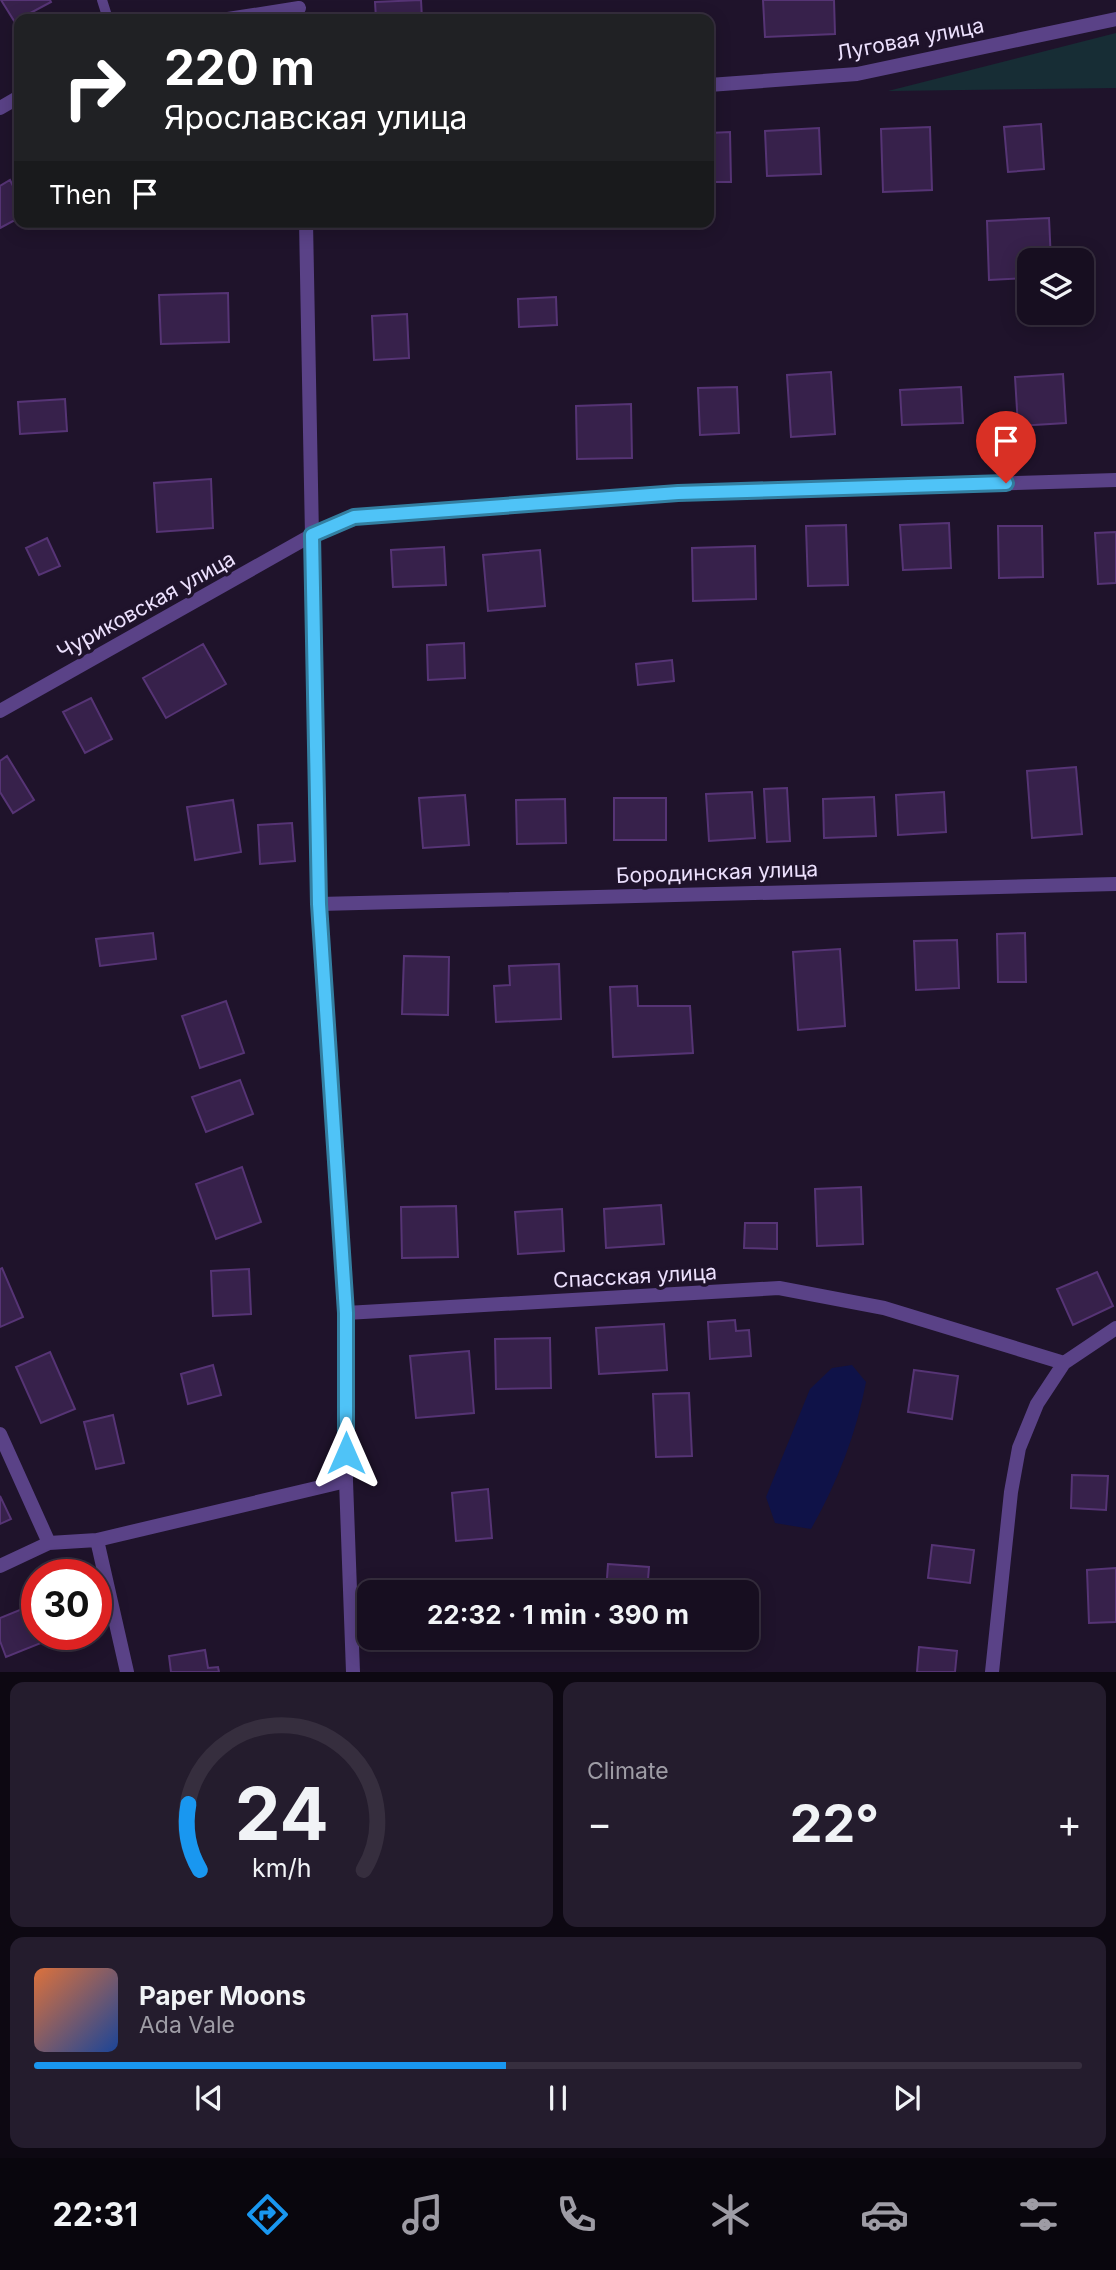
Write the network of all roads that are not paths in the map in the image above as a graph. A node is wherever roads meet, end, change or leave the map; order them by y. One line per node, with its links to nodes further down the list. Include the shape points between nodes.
1 (299, 9): 2 (street)
2 (264, 14)
3 (1116, 19): 4 (street, Луговая улица, via 857,74)
4 (714, 85)
5 (306, 228): 7 (street)
6 (1116, 480): 7 (street, Чуриковская улица, via 664,494 354,517)
7 (312, 535): 8 (street, Чуриковская улица); 10 (street)
8 (0, 711)
9 (1116, 884): 10 (street, Бородинская улица)
10 (319, 904): 11 (street)
11 (346, 1313): 13 (street, Спасская улица, via 779,1288 884,1308); 15 (street)
12 (1116, 1328): 13 (street)
13 (1064, 1363): 21 (street, via 1037,1404 1019,1448)
14 (0, 1434): 17 (street)
15 (346, 1481): 16 (street); 20 (street)
16 (97, 1540): 17 (street); 19 (street)
17 (49, 1543): 18 (street)
18 (0, 1566)
19 (127, 1671)
20 (354, 1671)
21 (992, 1671)

